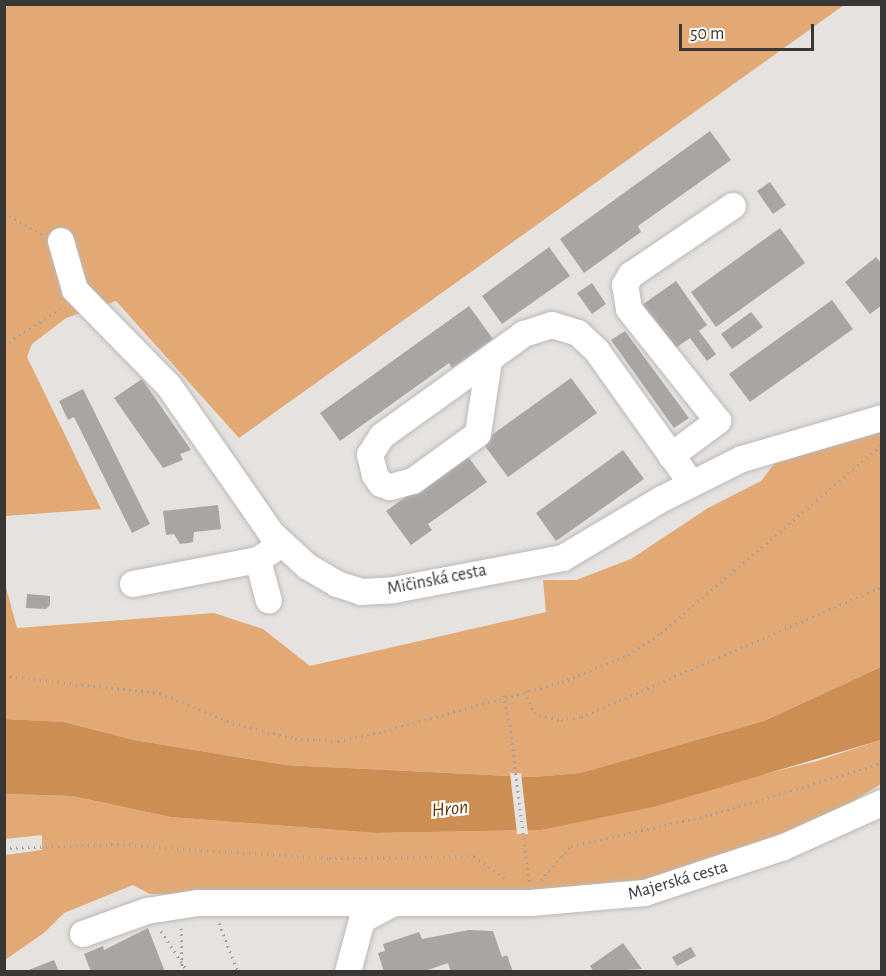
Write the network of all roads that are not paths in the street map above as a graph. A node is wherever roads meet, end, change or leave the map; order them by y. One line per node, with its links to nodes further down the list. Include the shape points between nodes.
1 (733, 206): 5 (street, via 631,275 626,285 629,309 718,421)
2 (61, 241): 7 (street, Mičinská cesta, via 71,281 82,298 169,386 240,491)
3 (489, 361): 3 (street, via 375,443 371,465 381,484 390,487 413,482 478,434 482,428); 5 (street, via 538,327 552,325 578,333 597,351)
4 (882, 418): 6 (street, Mičinská cesta, via 776,447)
5 (672, 456): 6 (street)
6 (691, 483): 7 (street, Mičinská cesta, via 564,558 394,590 349,589 308,567)
7 (282, 544): 8 (street)
8 (258, 560): 9 (street); 10 (street)
9 (133, 584)
10 (269, 601)
11 (882, 803): 12 (street, Majerská cesta, via 784,848 645,893 548,902)
12 (390, 904): 13 (street, Majerská cesta, via 177,905 147,910); 14 (street, Majerská cesta, via 362,920)
13 (83, 934)
14 (348, 972)

